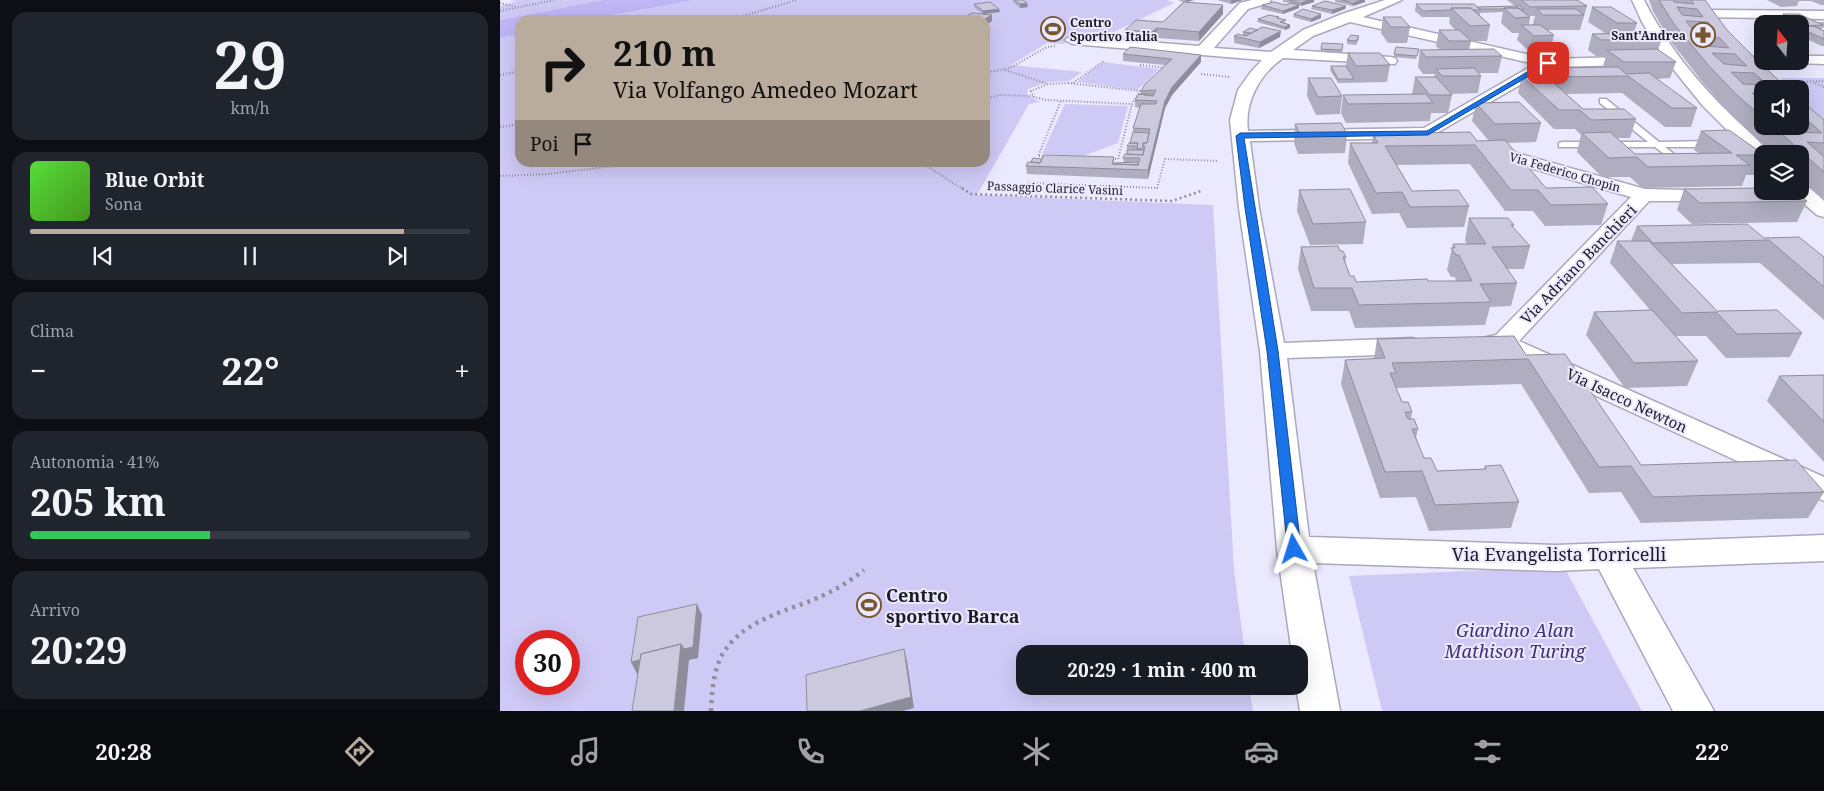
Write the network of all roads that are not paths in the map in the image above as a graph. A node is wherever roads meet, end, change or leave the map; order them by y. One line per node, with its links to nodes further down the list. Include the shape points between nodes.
1 (1265, 0): 12 (street, via 1244,6)
2 (1396, 0): 7 (street)
3 (1638, 0): 16 (street, via 1658,38)
4 (1702, 0): 5 (street)
5 (1710, 14): 6 (street); 8 (street)
6 (1823, 15)
7 (1347, 17): 14 (street, via 1308,33); 19 (street)
8 (1718, 27)
9 (1072, 40): 12 (street)
10 (1732, 47): 20 (street, via 1742,61)
11 (1824, 48): 13 (street)
12 (1204, 51): 14 (street)
13 (1809, 52)
14 (1277, 55): 18 (street); 23 (street, via 1255,76 1246,90 1238,120)
15 (1809, 56): 17 (street)
16 (1675, 60): 19 (street); 25 (street, via 1709,102)
17 (1824, 60)
18 (1390, 61)
19 (1548, 63): 22 (street)
20 (1754, 66)
21 (1603, 100): 26 (lane)
22 (1428, 133): 23 (street); 24 (street)
23 (1240, 136): 38 (street)
24 (1456, 141)
25 (1750, 143): 26 (lane); 29 (street)
26 (1657, 144): 27 (lane); 30 (lane)
27 (1562, 145)
28 (1475, 146): 32 (street, Via Federico Chopin)
29 (1754, 147)
30 (1681, 164)
31 (1754, 194): 32 (street, Via Adriano Banchieri)
32 (1644, 195): 35 (street, Via Adriano Banchieri)
33 (1809, 198): 34 (street)
34 (1824, 211)
35 (1503, 343): 36 (street, Via Isacco Newton); 39 (street, Via Isacco Newton)
36 (1464, 344)
37 (1434, 345): 38 (street)
38 (1273, 351): 41 (street)
39 (1824, 490)
40 (1824, 548): 42 (street, Via Evangelista Torricelli)
41 (1294, 549): 42 (street, Via Evangelista Torricelli, via 1556,558); 43 (street)
42 (1609, 556): 44 (street)
43 (1320, 711)
44 (1694, 711)

